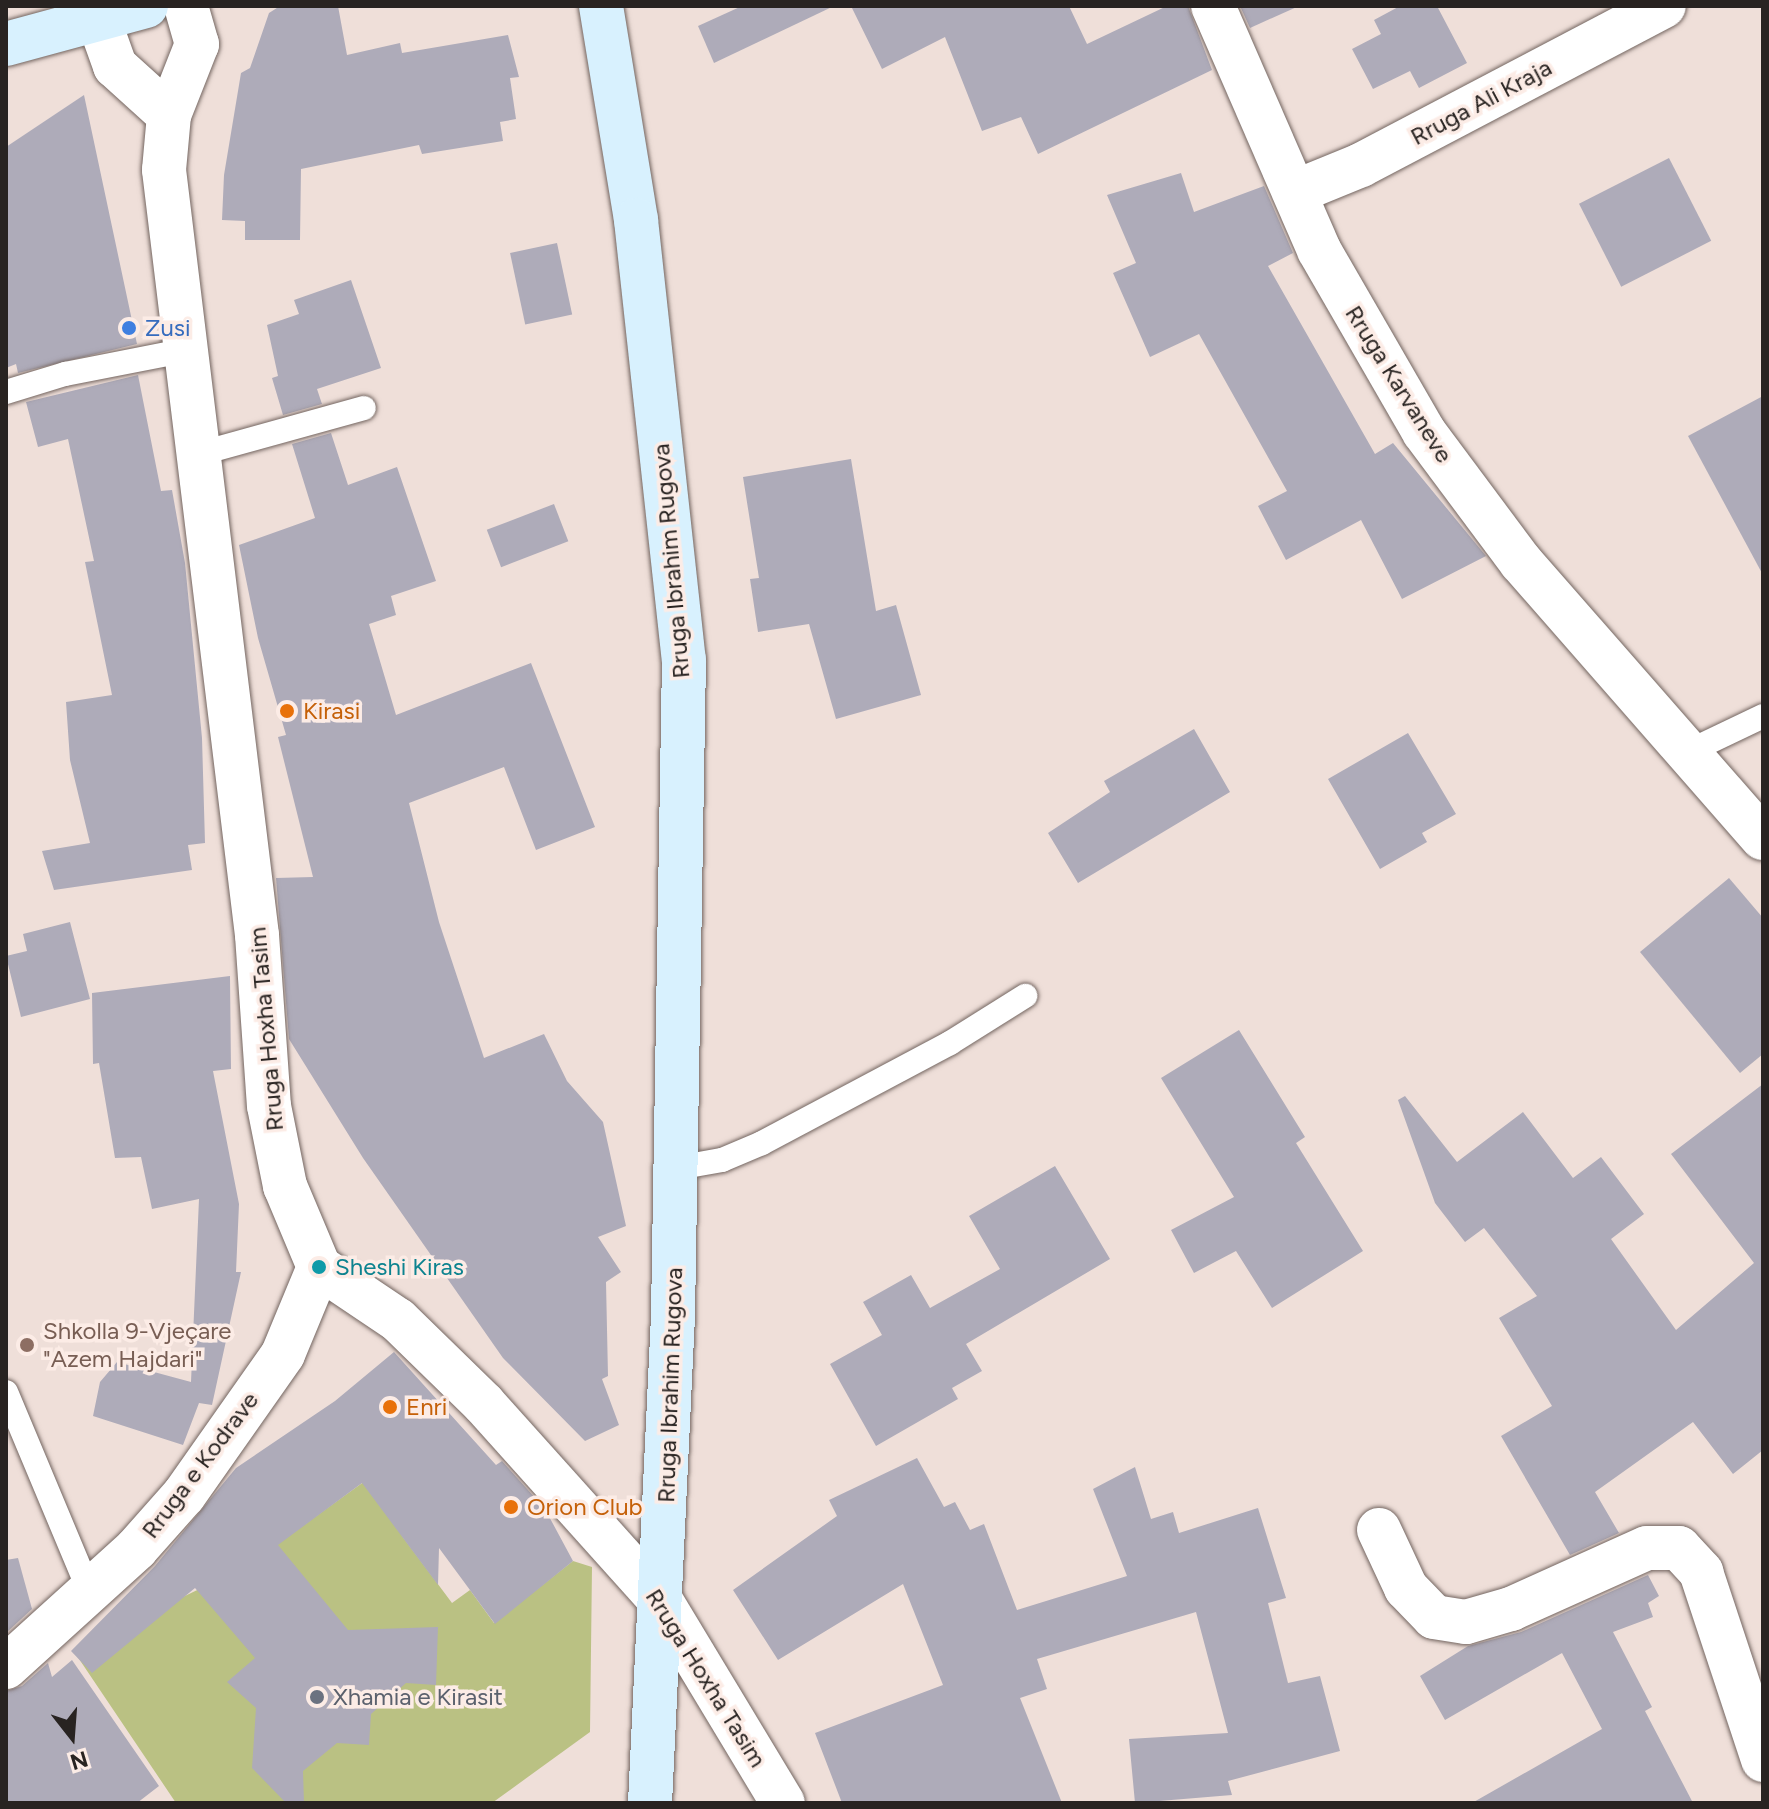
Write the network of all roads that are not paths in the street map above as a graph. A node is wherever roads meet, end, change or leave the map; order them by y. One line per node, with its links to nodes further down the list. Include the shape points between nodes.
1 (186, 6): 7 (street, Rruga Hoxha Tasim, via 197,44)
2 (601, 6): 17 (main road, Rruga Ibrahim Rugova, via 636,220 684,659)
3 (1213, 6): 8 (street, Rruga Karvaneve)
4 (1664, 6): 8 (street, Rruga Ali Kraja, via 1361,165)
5 (125, 13): 6 (main road); 7 (street, via 115,66)
6 (6, 44)
7 (169, 115): 9 (street, Rruga Hoxha Tasim, via 164,170)
8 (1295, 192): 14 (street, Rruga Karvaneve, via 1319,250 1424,432 1521,562)
9 (187, 350): 10 (lane, via 65,374); 12 (street, Rruga Hoxha Tasim)
10 (6, 392)
11 (364, 408): 12 (lane)
12 (198, 454): 18 (street, Rruga Hoxha Tasim, via 257,935 269,1106 285,1186)
13 (1763, 716): 14 (lane)
14 (1690, 751): 15 (street, Rruga Karvaneve)
15 (1763, 838)
16 (1025, 996): 17 (lane, via 950,1043 762,1143 722,1160)
17 (677, 1168): 22 (main road, Rruga Ibrahim Rugova)
18 (319, 1267): 21 (street, Rruga e Kodrave, via 283,1354 233,1427 184,1495); 22 (street, Rruga Hoxha Tasim, via 398,1320 473,1393)
19 (6, 1392): 21 (lane)
20 (1379, 1530): 24 (street, via 1406,1588 1434,1617 1466,1622 1511,1609 1647,1548 1679,1548 1701,1572)
21 (89, 1590): 23 (street, Rruga e Kodrave)
22 (661, 1601): 25 (main road, Rruga Ibrahim Rugova); 26 (street, Rruga Hoxha Tasim)
23 (6, 1667)
24 (1763, 1760)
25 (650, 1803)
26 (783, 1803)

